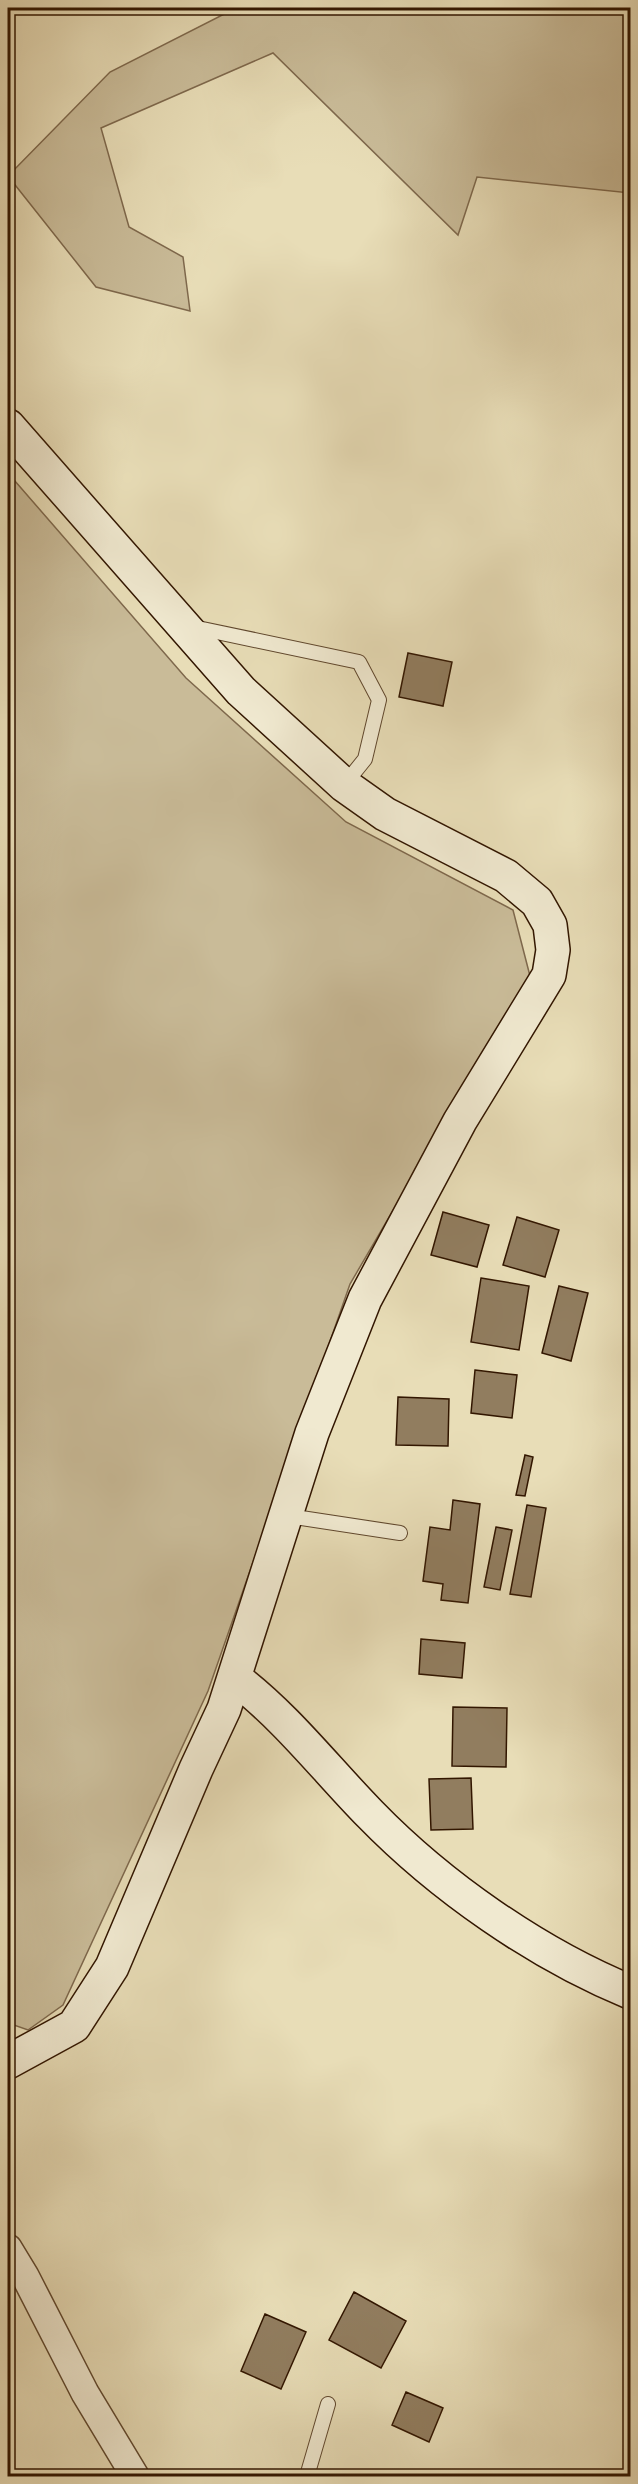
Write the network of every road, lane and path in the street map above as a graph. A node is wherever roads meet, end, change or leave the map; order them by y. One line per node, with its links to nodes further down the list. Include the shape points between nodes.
1 (8, 426): 2 (street)
2 (182, 624): 3 (street, via 241,691); 3 (lane, via 359,662 380,700 365,759)
3 (344, 785): 4 (street, via 385,814 506,876 537,903 550,925 553,950 549,975 460,1121 365,1299 312,1433)
4 (288, 1516): 5 (lane); 6 (street)
5 (400, 1533)
6 (236, 1679): 7 (street, via 283,1719 371,1815 440,1876 532,1943); 8 (street, via 112,1967 74,2026)
7 (630, 1992)
8 (20, 2051)
9 (8, 2248): 11 (street, via 85,2393)
10 (328, 2404): 12 (lane)
11 (135, 2476)
12 (307, 2476)

